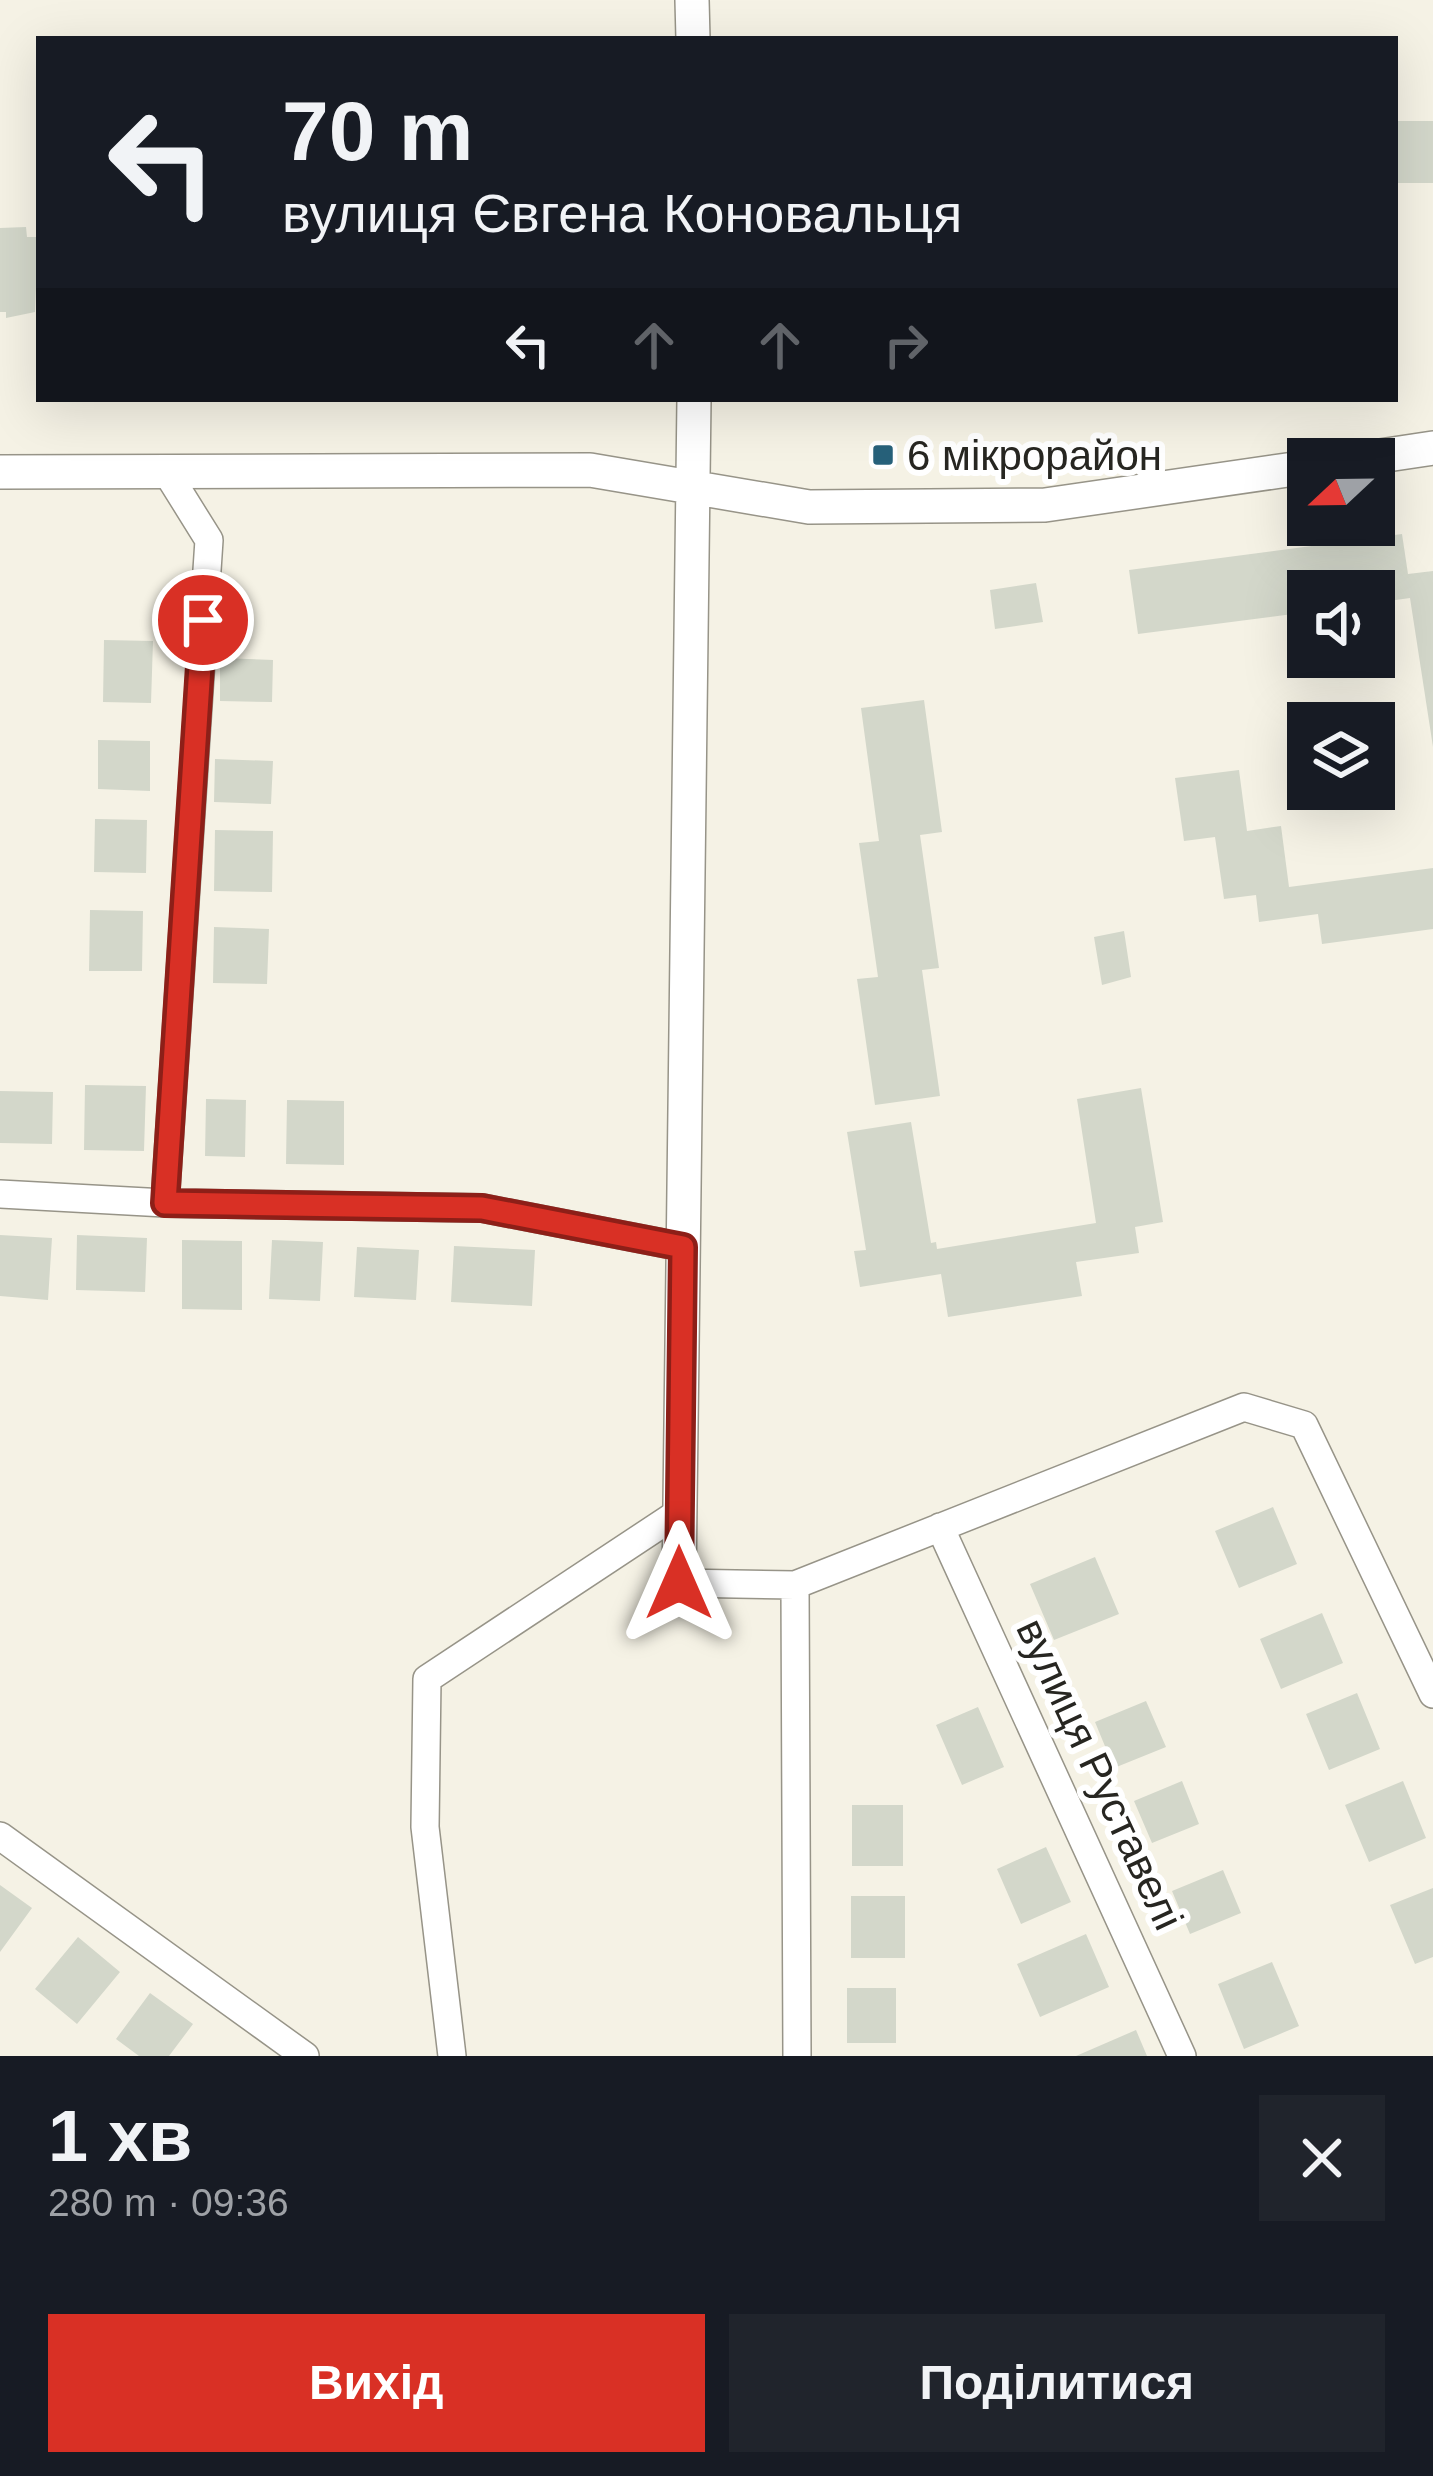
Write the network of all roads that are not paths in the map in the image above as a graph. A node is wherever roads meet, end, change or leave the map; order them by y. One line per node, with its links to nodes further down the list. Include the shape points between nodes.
1 (692, 0): 2 (street)
2 (692, 36)
3 (694, 402): 9 (street)
4 (1433, 448): 5 (street)
5 (1395, 454)
6 (1287, 469): 9 (street, via 1045,505 809,507)
7 (166, 471): 8 (street); 9 (street, via 590,470); 11 (street, via 209,540)
8 (0, 472)
9 (695, 489): 12 (street)
10 (0, 1194): 11 (street)
11 (165, 1203): 12 (street, via 482,1208)
12 (683, 1247): 13 (street)
13 (679, 1513): 15 (street); 20 (street, via 427,1679 425,1827)
14 (940, 1527): 16 (street); 17 (street, via 1244,1407 1304,1425); 22 (street, вулиця Руставелі)
15 (679, 1583): 16 (street)
16 (795, 1585): 21 (street)
17 (1433, 1694)
18 (0, 1836): 19 (street)
19 (305, 2056)
20 (452, 2056)
21 (796, 2056)
22 (1182, 2056)

